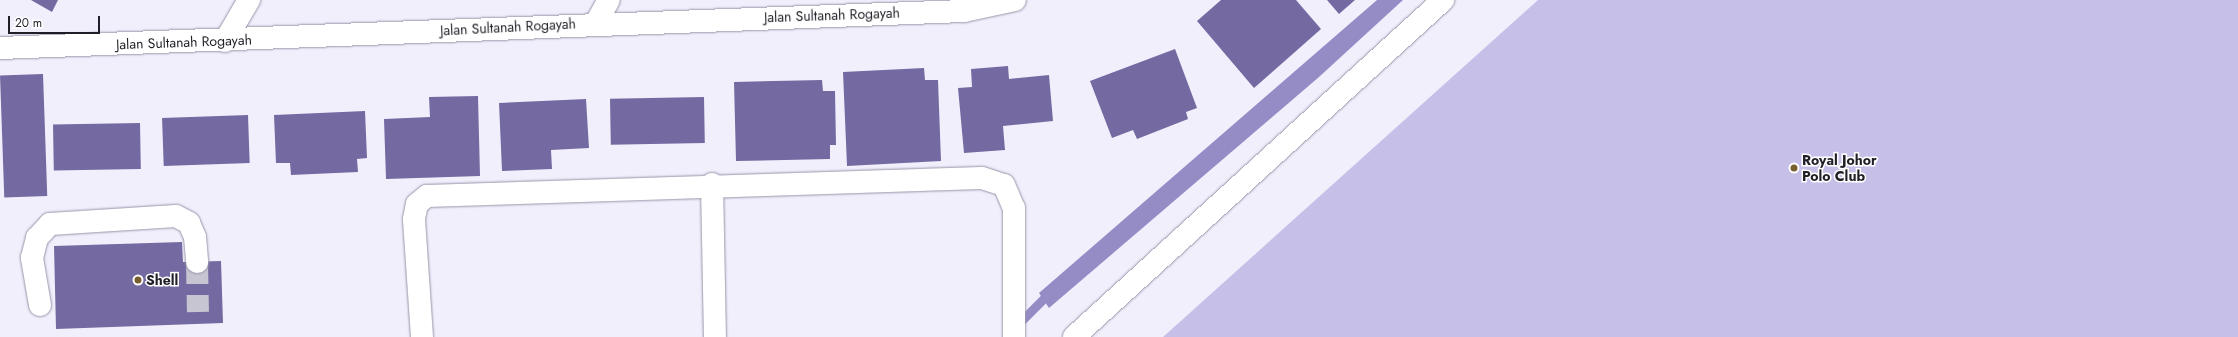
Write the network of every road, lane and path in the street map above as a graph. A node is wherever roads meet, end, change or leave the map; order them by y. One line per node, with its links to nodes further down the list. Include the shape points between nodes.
1 (249, 0): 7 (street)
2 (609, 0): 6 (street)
3 (1015, 0): 5 (street, Jalan Sultanah Rogayah)
4 (1443, 0): 15 (street)
5 (968, 5): 6 (street, Jalan Sultanah Rogayah)
6 (596, 23): 7 (street, Jalan Sultanah Rogayah)
7 (225, 41): 8 (street, Jalan Sultanah Rogayah)
8 (0, 48)
9 (712, 184): 12 (street, via 427,196 417,204 414,219); 13 (street); 14 (street, via 982,178 1004,185 1014,208)
10 (197, 262): 11 (street, via 195,237 189,223 176,216 50,224 37,238 32,258)
11 (40, 305)
12 (422, 337)
13 (715, 337)
14 (1014, 337)
15 (1074, 337)

